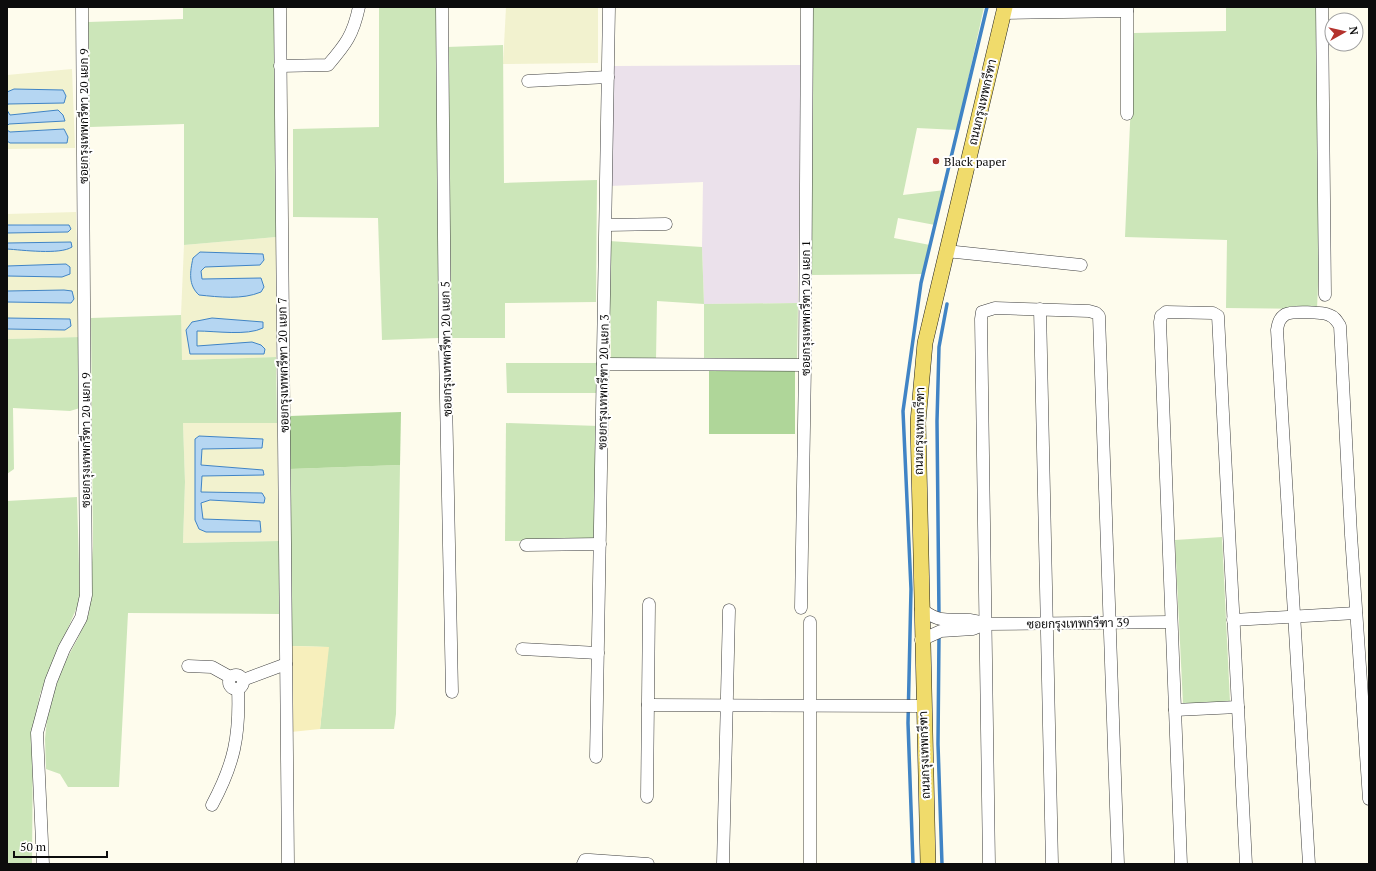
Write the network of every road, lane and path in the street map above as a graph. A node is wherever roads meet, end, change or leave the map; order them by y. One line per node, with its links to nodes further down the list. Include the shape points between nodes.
1 (82, 7): 53 (street, ซอยกรุงเทพกรีฑา 20 แยก 9, via 86,595 81,618 64,649 52,681 37,733)
2 (280, 7): 10 (street, ซอยกรุงเทพกรีฑา 20 แยก 7)
3 (359, 7): 10 (street, via 355,26 346,43 328,65)
4 (442, 7): 42 (street, ซอยกรุงเทพกรีฑา 20 แยก 5, via 445,357)
5 (609, 7): 11 (street, ซอยกรุงเทพกรีฑา 20 แยก 3)
6 (807, 7): 21 (street, ซอยกรุงเทพกรีฑา 20 แยก 1)
7 (1322, 7): 18 (street)
8 (1127, 9): 9 (street); 13 (street)
9 (1004, 10): 16 (main road, ถนนกรุงเทพกรีฑา)
10 (280, 66): 39 (street, ซอยกรุงเทพกรีฑา 20 แยก 7)
11 (608, 77): 12 (street); 15 (street, ซอยกรุงเทพกรีฑา 20 แยก 3)
12 (528, 81)
13 (1127, 114)
14 (666, 224): 15 (street)
15 (606, 225): 20 (street, ซอยกรุงเทพกรีฑา 20 แยก 3)
16 (946, 251): 17 (street); 26 (main road, ถนนกรุงเทพกรีฑา, via 925,343 919,396)
17 (1081, 265)
18 (1325, 295)
19 (1040, 309): 32 (street, via 1089,311 1099,316); 34 (street); 35 (street, via 995,308 982,312)
20 (603, 364): 21 (street); 22 (street, ซอยกรุงเทพกรีฑา 20 แยก 3)
21 (805, 366): 25 (street, ซอยกรุงเทพกรีฑา 20 แยก 1)
22 (600, 544): 23 (street); 38 (street, ซอยกรุงเทพกรีฑา 20 แยก 3)
23 (526, 545)
24 (649, 604): 43 (street)
25 (801, 608)
26 (921, 609): 35 (street, ซอยกรุงเทพกรีฑา 39, via 941,619 972,618); 36 (main road, ถนนกรุงเทพกรีฑา)
27 (729, 610): 44 (street)
28 (1356, 613): 29 (street); 29 (street, via 1340,326 1329,314 1298,313 1286,314 1279,320 1277,330); 51 (street)
29 (1294, 616): 30 (street); 65 (street)
30 (1233, 620): 33 (street, via 1218,316 1213,313 1166,312 1161,316 1160,322); 47 (street)
31 (810, 622): 45 (street)
32 (1109, 622): 33 (street, ซอยกรุงเทพกรีฑา 39); 34 (street, ซอยกรุงเทพกรีฑา 39); 62 (street)
33 (1171, 622): 48 (street)
34 (1047, 623): 35 (street, ซอยกรุงเทพกรีฑา 39); 61 (street)
35 (985, 624): 36 (street, ซอยกรุงเทพกรีฑา 39, via 973,629 942,631); 60 (street)
36 (921, 640): 46 (main road, ถนนกรุงเทพกรีฑา)
37 (522, 649): 38 (street)
38 (598, 653): 49 (street, ซอยกรุงเทพกรีฑา 20 แยก 3)
39 (286, 664): 41 (street); 54 (street, ซอยกรุงเทพกรีฑา 20 แยก 7)
40 (188, 666): 41 (street, via 212,667 230,677 229,684 234,690)
41 (240, 685): 52 (street, via 239,722 233,756)
42 (452, 692)
43 (648, 705): 44 (street); 50 (street)
44 (727, 705): 45 (street); 57 (street)
45 (810, 706): 46 (street); 58 (street)
46 (918, 706): 59 (main road, ถนนกรุงเทพกรีฑา)
47 (1238, 707): 48 (street); 64 (street)
48 (1175, 710): 63 (street)
49 (596, 757)
50 (647, 797)
51 (1369, 799)
52 (212, 805)
53 (43, 864)
54 (288, 864)
55 (583, 864): 56 (street, via 585,860 590,860)
56 (648, 864)
57 (724, 864)
58 (810, 864)
59 (928, 864)
60 (989, 864)
61 (1052, 864)
62 (1118, 864)
63 (1181, 864)
64 (1246, 864)
65 (1309, 864)

